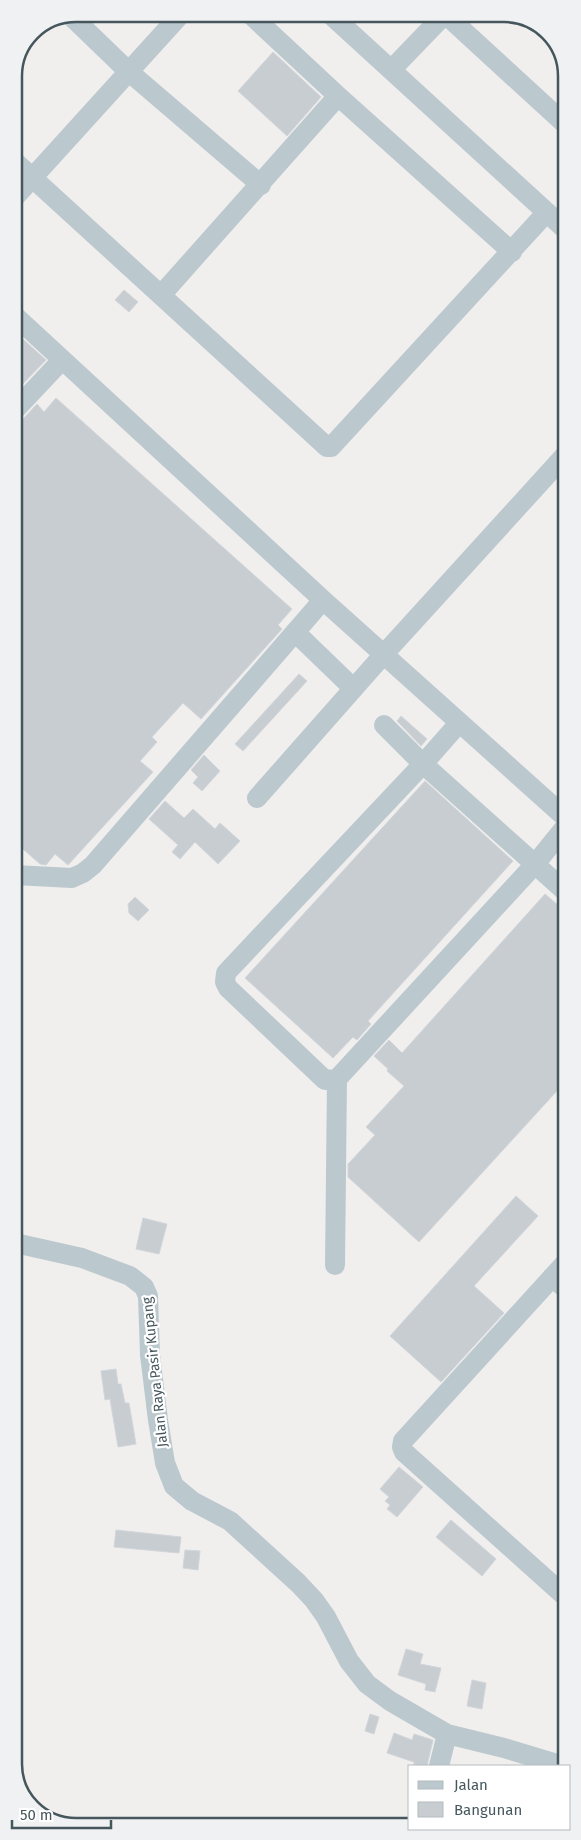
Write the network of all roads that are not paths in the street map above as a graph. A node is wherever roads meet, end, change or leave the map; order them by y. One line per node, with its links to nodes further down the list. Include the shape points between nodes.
1 (77, 22): 8 (street)
2 (173, 22): 8 (street)
3 (259, 22): 9 (street)
4 (339, 23): 7 (street)
5 (436, 23): 7 (street)
6 (455, 23): 10 (street)
7 (391, 70): 15 (street)
8 (128, 71): 12 (street); 13 (street)
9 (338, 96): 13 (street); 17 (street)
10 (558, 118)
11 (22, 168): 12 (street)
12 (33, 178): 14 (street); 18 (street)
13 (261, 184): 18 (street)
14 (22, 190)
15 (547, 212): 16 (street); 17 (street)
16 (558, 222)
17 (512, 252): 18 (street, via 331,447 327,447)
18 (162, 294)
19 (22, 322): 20 (street)
20 (62, 360): 21 (street); 23 (street)
21 (22, 403)
22 (558, 463): 25 (street)
23 (322, 600): 24 (street); 25 (street)
24 (295, 632): 26 (street); 34 (street, via 93,865 72,878)
25 (384, 654): 26 (street); 27 (street)
26 (353, 688): 30 (street)
27 (458, 723): 29 (street); 31 (street)
28 (384, 725): 29 (street)
29 (423, 764): 33 (street); 36 (street, via 226,973 224,982 228,988 324,1080)
30 (257, 798)
31 (558, 811)
32 (558, 836): 33 (street)
33 (536, 863): 35 (street); 36 (street)
34 (22, 876)
35 (558, 884)
36 (337, 1079): 38 (street)
37 (22, 1245): 41 (street, Jalan Raya Pasir Kupang, via 82,1258 130,1276 144,1287 148,1296 150,1355 158,1420 174,1486 192,1501 230,1521 298,1583 326,1617 349,1661 367,1684)
38 (335, 1265)
39 (558, 1285): 40 (street, via 403,1441 402,1447)
40 (558, 1583)
41 (447, 1734): 42 (street, Jalan Raya Pasir Kupang); 43 (street)
42 (558, 1764)
43 (439, 1765)

